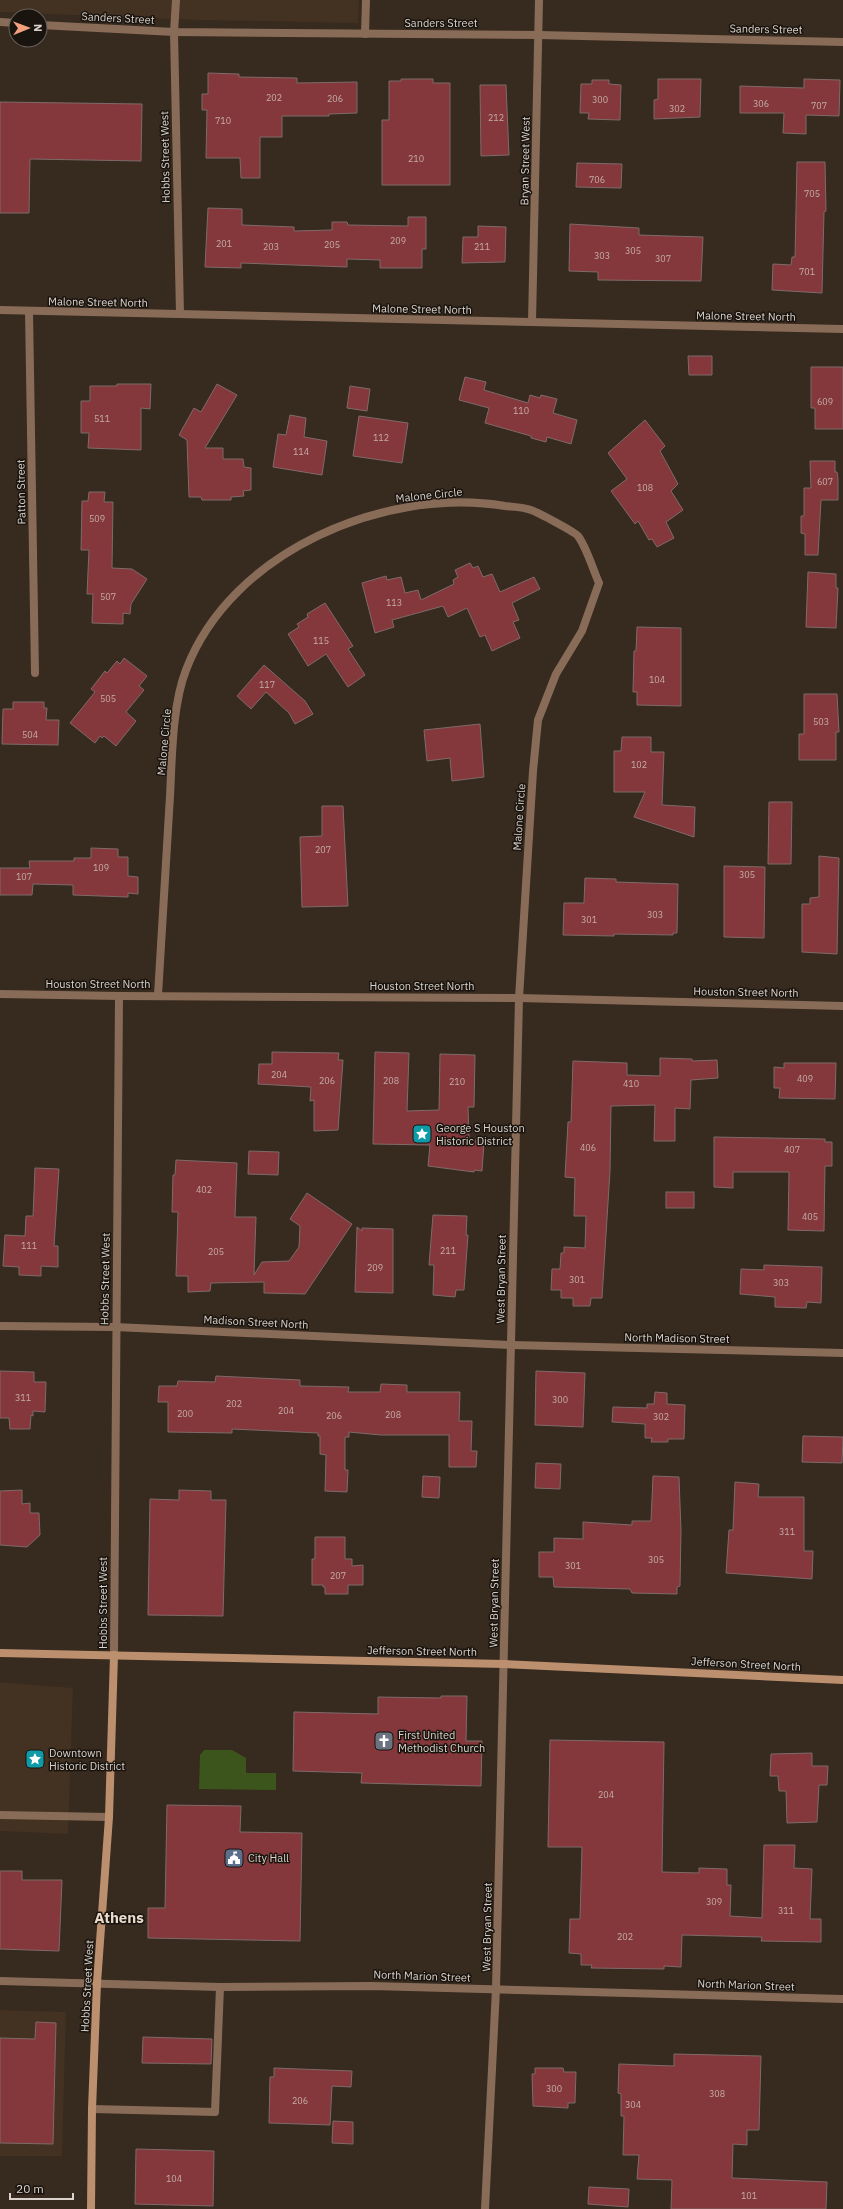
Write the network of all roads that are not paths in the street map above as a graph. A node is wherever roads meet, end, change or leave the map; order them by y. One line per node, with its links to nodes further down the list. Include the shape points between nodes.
1 (176, 0): 5 (street, Hobbs Street West)
2 (366, 0): 6 (street)
3 (539, 0): 7 (street, Bryan Street West)
4 (48, 25): 5 (street, Sanders Street)
5 (174, 32): 6 (street, Sanders Street); 11 (street, Hobbs Street West)
6 (365, 34): 7 (street, Sanders Street)
7 (539, 35): 8 (street, Sanders Street); 12 (street, Bryan Street West)
8 (843, 42)
9 (0, 310): 10 (street, Malone Street North)
10 (29, 311): 11 (street, Malone Street North); 14 (street, Patton Street)
11 (180, 314): 12 (street, Malone Street North)
12 (532, 322): 13 (street, Malone Street North)
13 (843, 330)
14 (35, 673)
15 (0, 994): 17 (street, Houston Street North)
16 (158, 995): 17 (street, Houston Street North); 18 (street, Houston Street North); 18 (street, Malone Circle, via 175,721 185,671 209,625 243,587 263,571 306,542 352,520 402,507 480,501 531,510 578,535 599,583 582,631 556,674 538,720)
17 (118, 996): 21 (street, Hobbs Street West)
18 (519, 998): 19 (street, Houston Street North); 22 (street, West Bryan Street)
19 (843, 1006)
20 (0, 1326): 21 (street, Madison Street North)
21 (115, 1327): 22 (street, Madison Street North); 25 (street, Hobbs Street West)
22 (511, 1345): 23 (street, North Madison Street); 26 (street, West Bryan Street)
23 (843, 1353)
24 (0, 1653): 25 (main road, Jefferson Street North)
25 (114, 1655): 26 (main road, Jefferson Street North); 29 (main road, Hobbs Street West)
26 (504, 1664): 27 (main road, Jefferson Street North); 33 (street, West Bryan Street)
27 (843, 1680)
28 (0, 1815): 29 (street)
29 (109, 1817): 31 (main road, Hobbs Street West)
30 (0, 1981): 31 (street, North Marion Street)
31 (98, 1983): 32 (street, North Marion Street); 35 (main road, Hobbs Street West)
32 (220, 1987): 33 (street, North Marion Street, via 372,1986); 35 (street, via 215,2112)
33 (496, 1989): 34 (street, North Marion Street); 37 (street, West Bryan Street)
34 (843, 1999)
35 (92, 2109): 36 (main road, Hobbs Street West)
36 (91, 2209)
37 (485, 2209)

